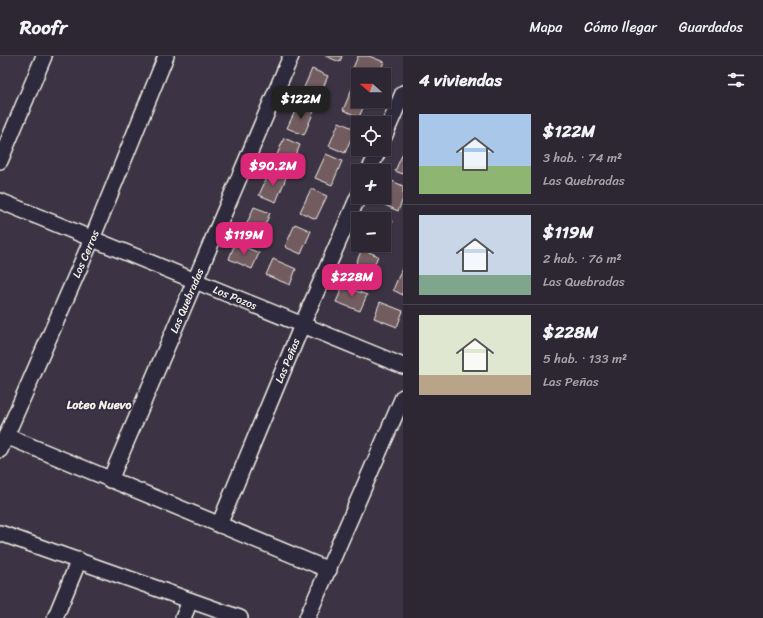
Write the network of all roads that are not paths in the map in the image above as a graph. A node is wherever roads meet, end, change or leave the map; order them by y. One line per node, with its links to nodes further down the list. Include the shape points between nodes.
1 (44, 56): 6 (street)
2 (166, 56): 9 (street, Los Cerros)
3 (291, 56): 10 (street, Las Quebradas)
4 (403, 93): 5 (street)
5 (391, 120)
6 (0, 161)
7 (0, 201): 9 (street, Los Pozos)
8 (355, 204): 11 (street, Las Peñas)
9 (92, 239): 10 (street, Los Pozos); 14 (street, Los Cerros)
10 (196, 281): 11 (street, Los Pozos); 15 (street, Las Quebradas)
11 (302, 325): 12 (street, Los Pozos); 16 (street, Las Peñas)
12 (403, 366)
13 (403, 397): 19 (street)
14 (3, 443): 15 (street)
15 (110, 480): 16 (street)
16 (219, 525): 19 (street)
17 (0, 533): 18 (street)
18 (79, 560): 20 (street); 21 (street)
19 (329, 570): 24 (street)
20 (190, 601): 22 (street); 23 (street)
21 (55, 618)
22 (183, 618)
23 (240, 618)
24 (307, 618)

